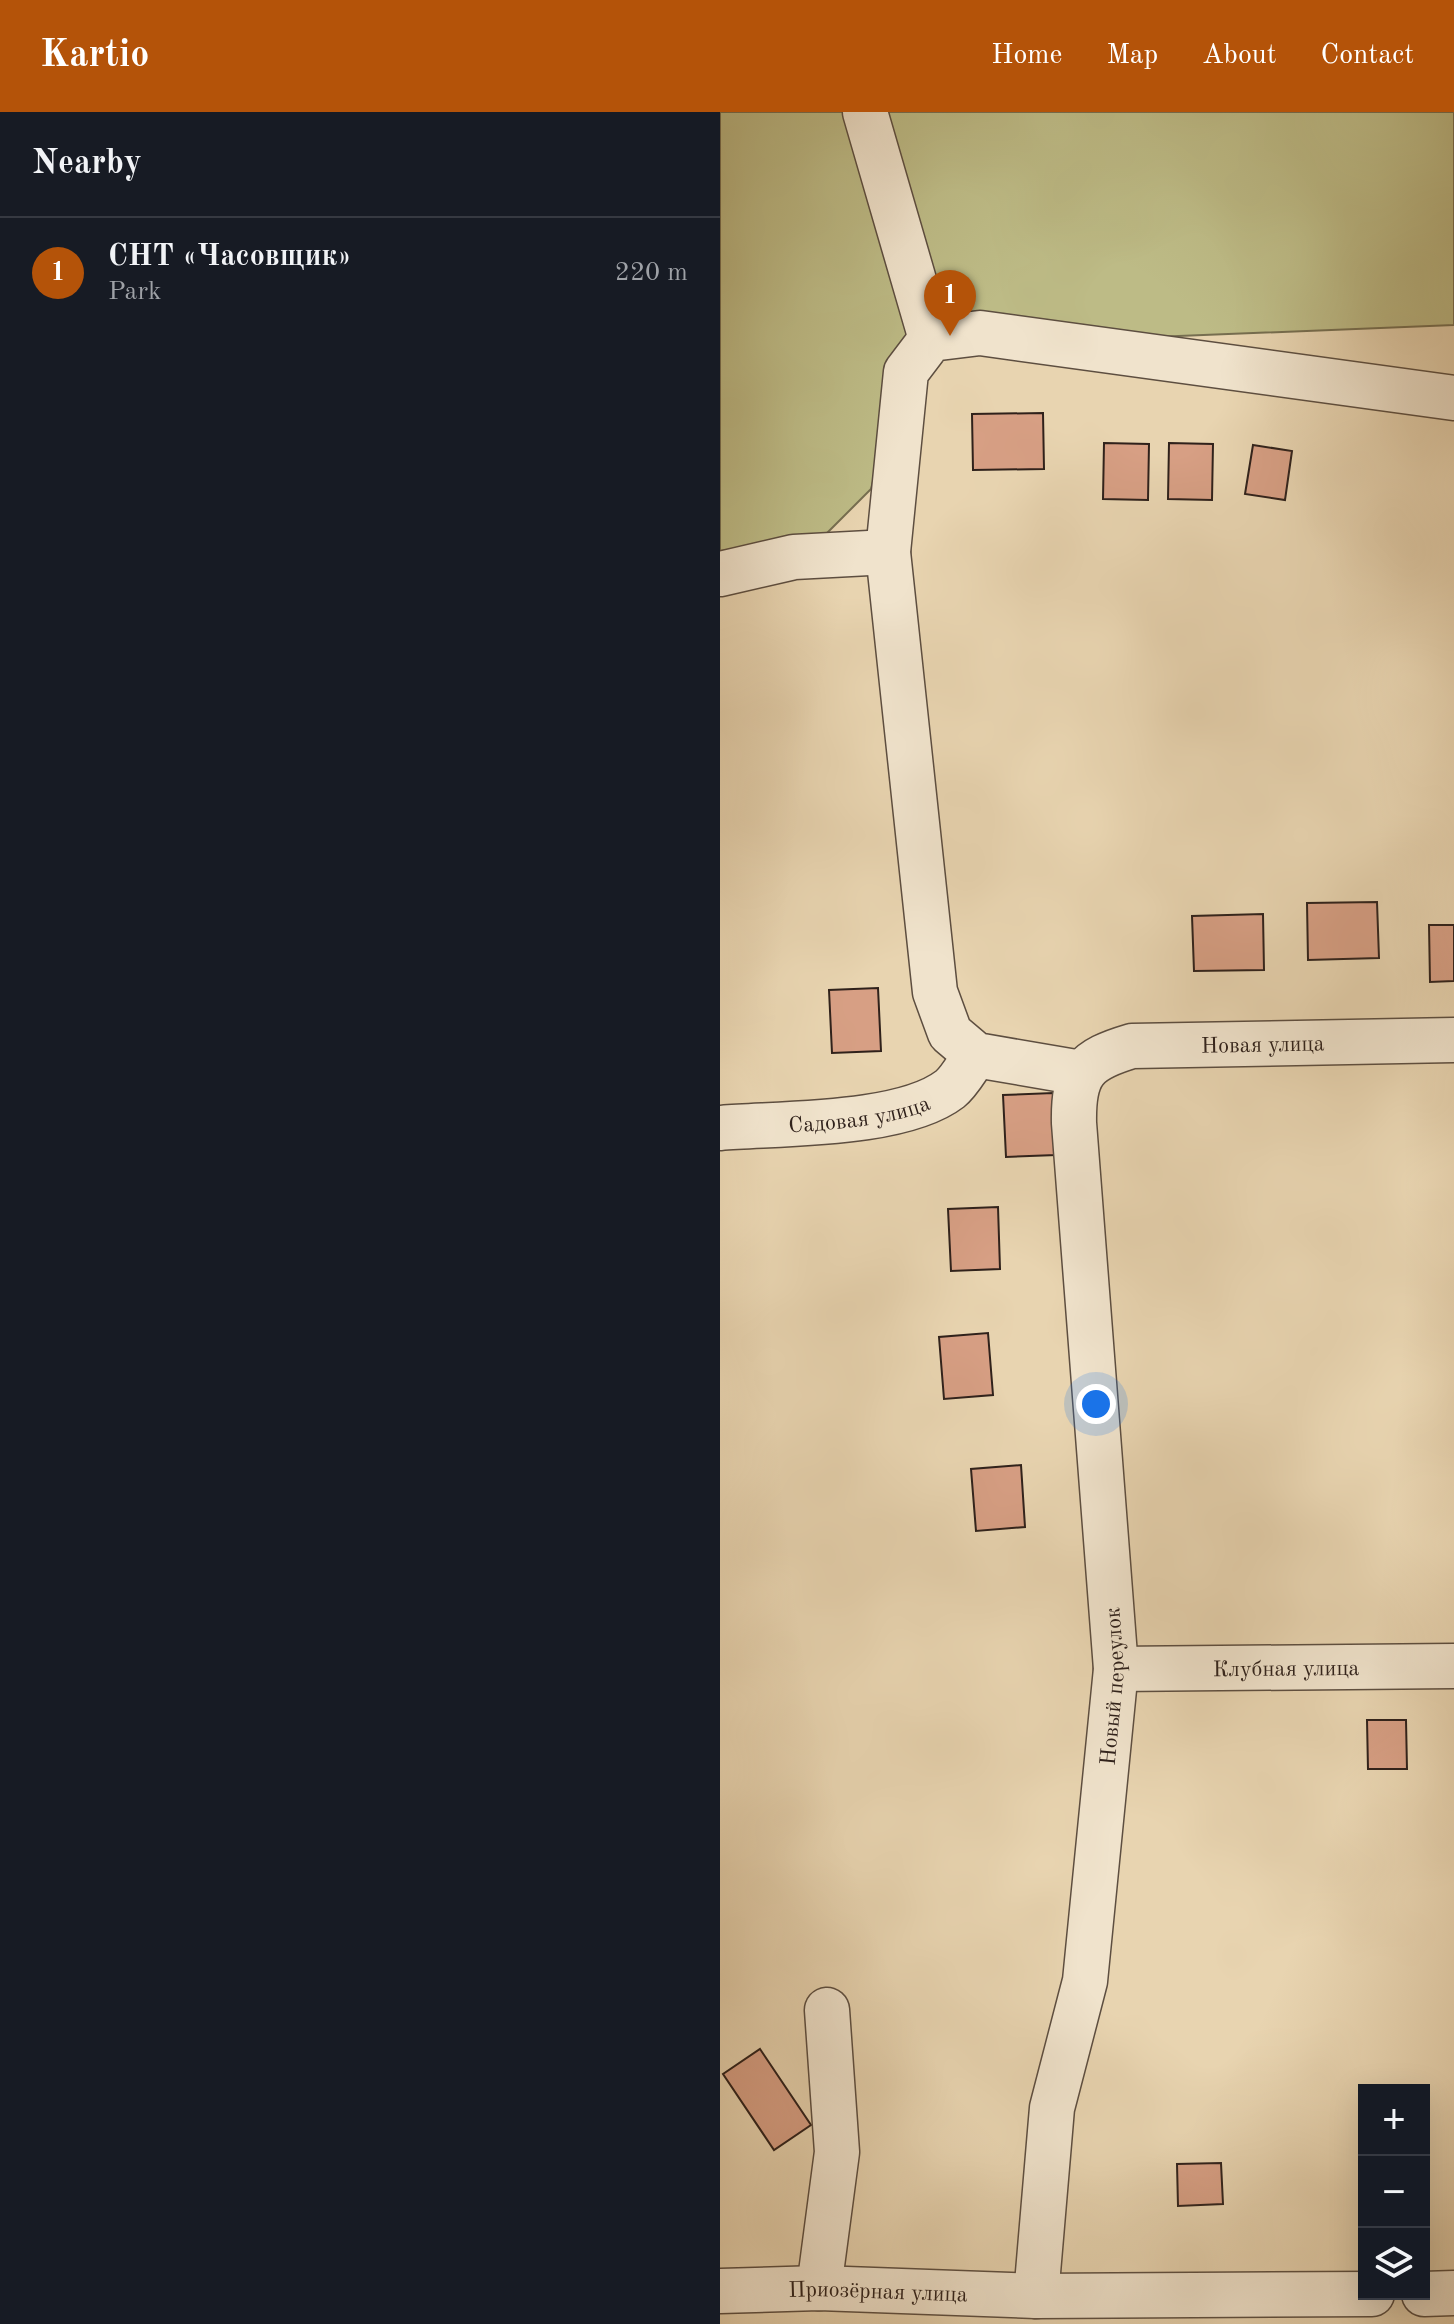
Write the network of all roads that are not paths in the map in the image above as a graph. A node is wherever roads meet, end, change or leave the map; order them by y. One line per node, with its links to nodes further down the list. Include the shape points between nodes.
1 (865, 112): 2 (street)
2 (931, 339): 3 (street, via 980,333); 4 (street, via 906,372)
3 (1454, 398)
4 (888, 552): 5 (street, via 794,557); 7 (street, via 935,992 950,1033)
5 (720, 574)
6 (1454, 1040): 8 (street, Новая улица, via 1132,1046 1099,1056)
7 (976, 1055): 8 (street); 9 (street, Садовая улица, via 951,1088 885,1115)
8 (1081, 1073): 11 (street, Новый переулок, via 1073,1096 1074,1123)
9 (720, 1128)
10 (1454, 1666): 11 (street, Клубная улица)
11 (1116, 1669): 18 (street, Новый переулок, via 1085,1981 1052,2108)
12 (827, 2010): 13 (street, via 837,2152)
13 (819, 2288): 14 (street, Приозёрная улица); 18 (street, Приозёрная улица)
14 (720, 2291)
15 (1454, 2293): 17 (street)
16 (1358, 2294): 18 (street, Приозёрная улица)
17 (1430, 2294)
18 (1036, 2296)

